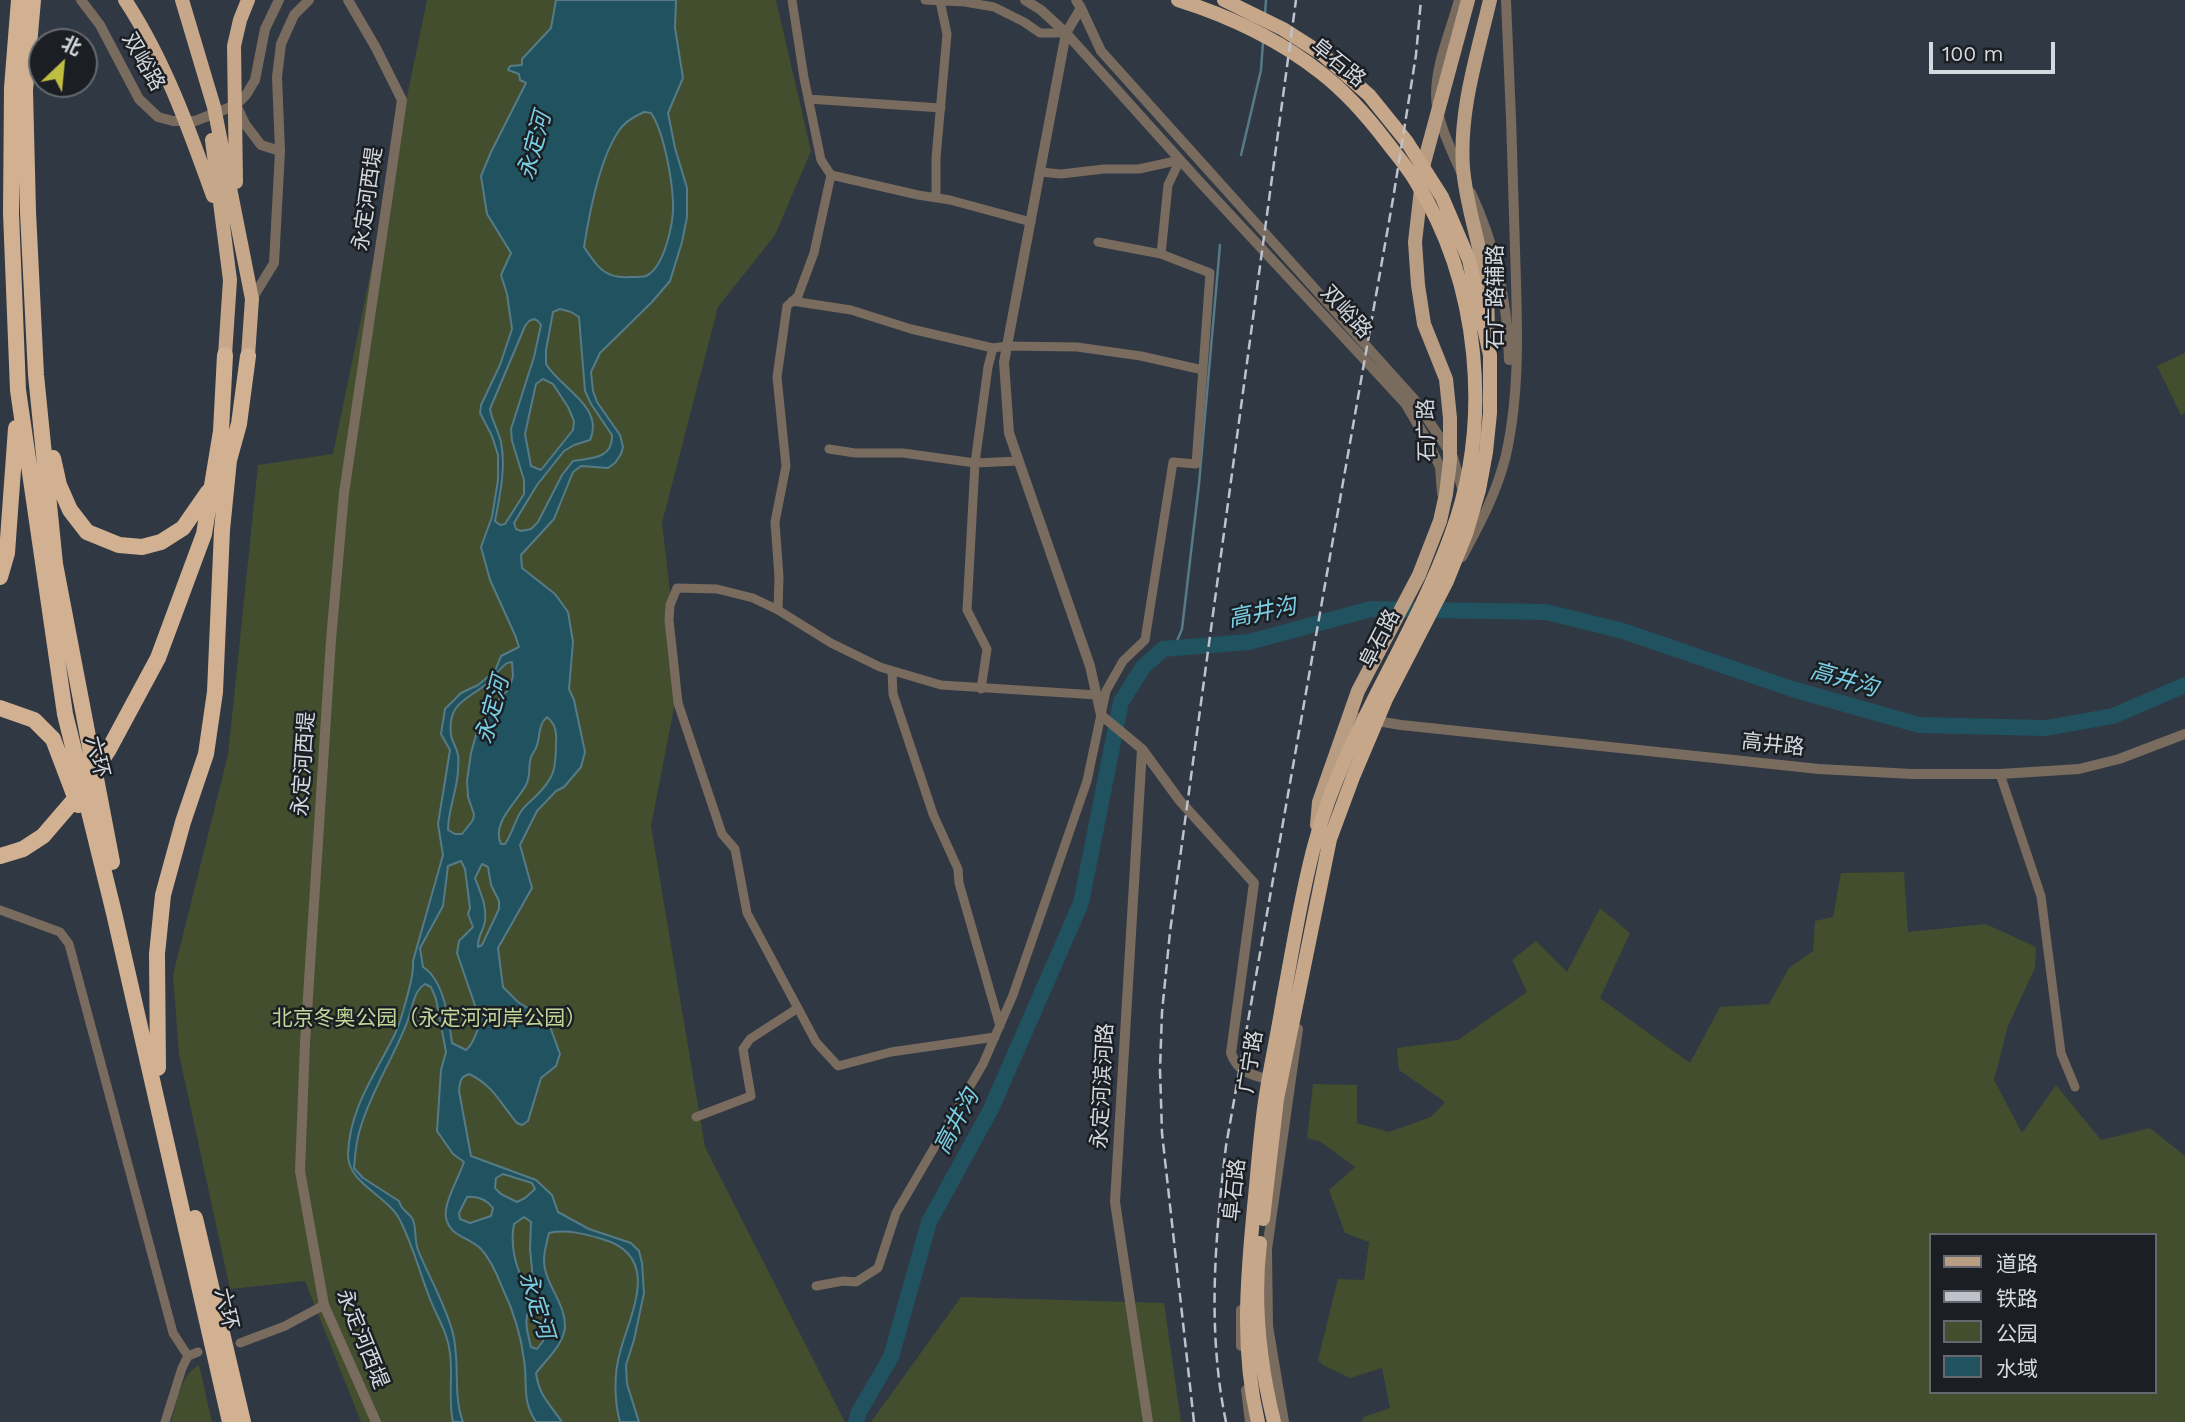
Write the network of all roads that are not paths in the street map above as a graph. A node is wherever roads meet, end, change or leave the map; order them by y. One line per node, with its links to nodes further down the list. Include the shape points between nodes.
1 (19, 0): 22 (highway)
2 (33, 0): 22 (highway)
3 (81, 0): 24 (street, 双峪路, via 100,24 139,99 158,117 195,121)
4 (125, 0): 33 (highway, via 148,39)
5 (248, 0): 26 (highway, via 234,46)
6 (279, 0): 24 (street, via 265,29 255,79)
7 (309, 0): 27 (street, via 294,15 281,44 277,77)
8 (348, 0): 82 (street, 永定河西堤, via 402,100 344,493 307,1002 300,1171)
9 (792, 0): 23 (street)
10 (925, 0): 18 (street)
11 (1025, 0): 21 (street, 双峪路)
12 (1178, 0): 69 (highway, 阜石路, via 1277,42 1321,72 1363,110 1416,180 1443,232 1472,342 1473,440 1453,532 1334,782)
13 (1224, 0): 43 (highway, 阜石路, via 1322,54 1369,95 1407,142 1442,197 1469,260)
14 (1459, 0): 37 (street, 石广路辅路, via 1436,96 1446,140 1484,221)
15 (1468, 0): 69 (main road, 石广路, via 1424,163 1415,242 1424,324 1446,379 1450,418 1446,494 1419,575 1358,691 1319,802)
16 (1490, 0): 43 (main road, via 1468,88 1463,169 1485,274)
17 (1506, 0): 36 (street, 石广路辅路)
18 (940, 1): 21 (street, via 994,7 1040,33); 25 (street, via 947,34)
19 (1080, 3): 21 (street); 53 (street, 双峪路, via 1101,51 1414,400 1453,457)
20 (179, 4): 26 (highway)
21 (1066, 33): 28 (street, 双峪路); 29 (street)
22 (19, 89): 46 (highway, 六环); 47 (highway, 六环, via 11,213)
23 (808, 99): 25 (street); 30 (street, via 821,160)
24 (236, 105): 27 (street, via 261,145)
25 (940, 108): 31 (street)
26 (221, 133): 33 (highway); 33 (highway)
27 (280, 151): 38 (street, via 274,263)
28 (1180, 160): 29 (street, via 1139,169); 35 (street, via 1168,185); 62 (street, 双峪路, via 1405,403 1440,467 1441,514 1434,542)
29 (1040, 172): 32 (street)
30 (831, 176): 31 (street); 39 (street, via 814,253)
31 (936, 198): 32 (street)
32 (1031, 222): 40 (street)
33 (230, 224): 38 (highway); 42 (highway)
34 (1098, 242): 35 (street)
35 (1161, 254): 45 (street, via 1210,273)
36 (1515, 268): 37 (street, via 1507,272); 55 (street, 石广路辅路, via 1513,414 1506,454 1484,516)
37 (1498, 269): 53 (street, 石广路辅路, via 1509,355 1507,427 1487,495)
38 (252, 299): 44 (highway)
39 (792, 302): 41 (street, via 851,310); 56 (street, via 787,306 777,377 786,466 775,522)
40 (1007, 346): 41 (street); 45 (street, via 1077,347); 50 (street, via 1009,433)
41 (993, 348): 51 (street)
42 (225, 355): 52 (highway)
43 (1490, 355): 91 (highway, 阜石路, via 1486,452 1466,534 1353,777 1330,839 1312,919 1277,1099 1259,1248 1259,1328)
44 (248, 356): 49 (highway)
45 (1203, 370): 61 (street, via 1196,464 1173,462 1145,640 1123,661 1106,691)
46 (36, 375): 52 (highway, via 59,485 70,510 88,532 118,545 142,547 161,542 183,528); 77 (highway, 六环, via 55,564 110,852)
47 (18, 390): 54 (highway, via 13,494); 73 (highway, 六环, via 65,714)
48 (829, 449): 51 (street)
49 (229, 460): 66 (highway, via 192,596 167,661); 77 (highway, via 215,692 206,754 163,895 157,954)
50 (1019, 461): 51 (street); 59 (street)
51 (975, 463): 58 (street, via 967,610 987,649)
52 (212, 487): 66 (highway, via 204,534 174,620)
53 (1463, 491): 55 (street, 双峪路, via 1462,542)
54 (0, 577)
55 (1450, 581): 63 (street, 双峪路)
56 (778, 610): 57 (street, via 831,643); 74 (street, via 717,589 677,588 669,620 678,703 722,834 735,849 747,913)
57 (892, 671): 58 (street, via 942,685); 75 (street, via 893,694 933,814 958,869)
58 (981, 689): 59 (street)
59 (1097, 695): 61 (street)
60 (0, 708): 73 (highway, via 34,720 53,739)
61 (1101, 715): 65 (street); 75 (street, via 1087,781)
62 (1353, 717): 63 (street, 高井路); 78 (street, 广宁路, via 1308,848)
63 (1378, 722): 67 (street, 高井路, via 1819,769); 92 (street, 广宁路, via 1353,775 1329,847 1310,946 1267,1249 1268,1326)
64 (2185, 734): 67 (street, 高井路, via 2080,769)
65 (1142, 749): 78 (street, via 1180,801 1254,883 1231,1053 1240,1068); 88 (street, 永定河滨河路, via 1115,1202)
66 (113, 751): 68 (highway, via 88,798)
67 (2000, 774): 79 (street, via 2041,896 2061,1053)
68 (45, 839): 70 (highway); 71 (highway, via 19,861)
69 (1314, 843): 90 (highway, 阜石路, via 1265,1099 1246,1292)
70 (0, 856)
71 (0, 865)
72 (0, 910): 84 (street, via 60,932 69,944 173,1333 193,1354 182,1368)
73 (114, 913): 85 (highway, 六环)
74 (798, 1008): 76 (street, via 816,1042 838,1066 891,1052); 80 (street, via 750,1039 743,1049 751,1096)
75 (1000, 1026): 76 (street)
76 (995, 1037): 81 (street, via 896,1213 878,1268 856,1282)
77 (159, 1068): 86 (highway, 六环)
78 (1267, 1079): 89 (street, 广宁路, via 1242,1279 1240,1330)
79 (2075, 1087)
80 (696, 1117)
81 (816, 1286)
82 (324, 1305): 83 (street); 87 (street, 永定河西堤)
83 (240, 1343)
84 (165, 1422)
85 (230, 1422)
86 (243, 1422)
87 (376, 1422)
88 (1148, 1422)
89 (1250, 1422)
90 (1258, 1422)
91 (1274, 1422)
92 (1284, 1422)

